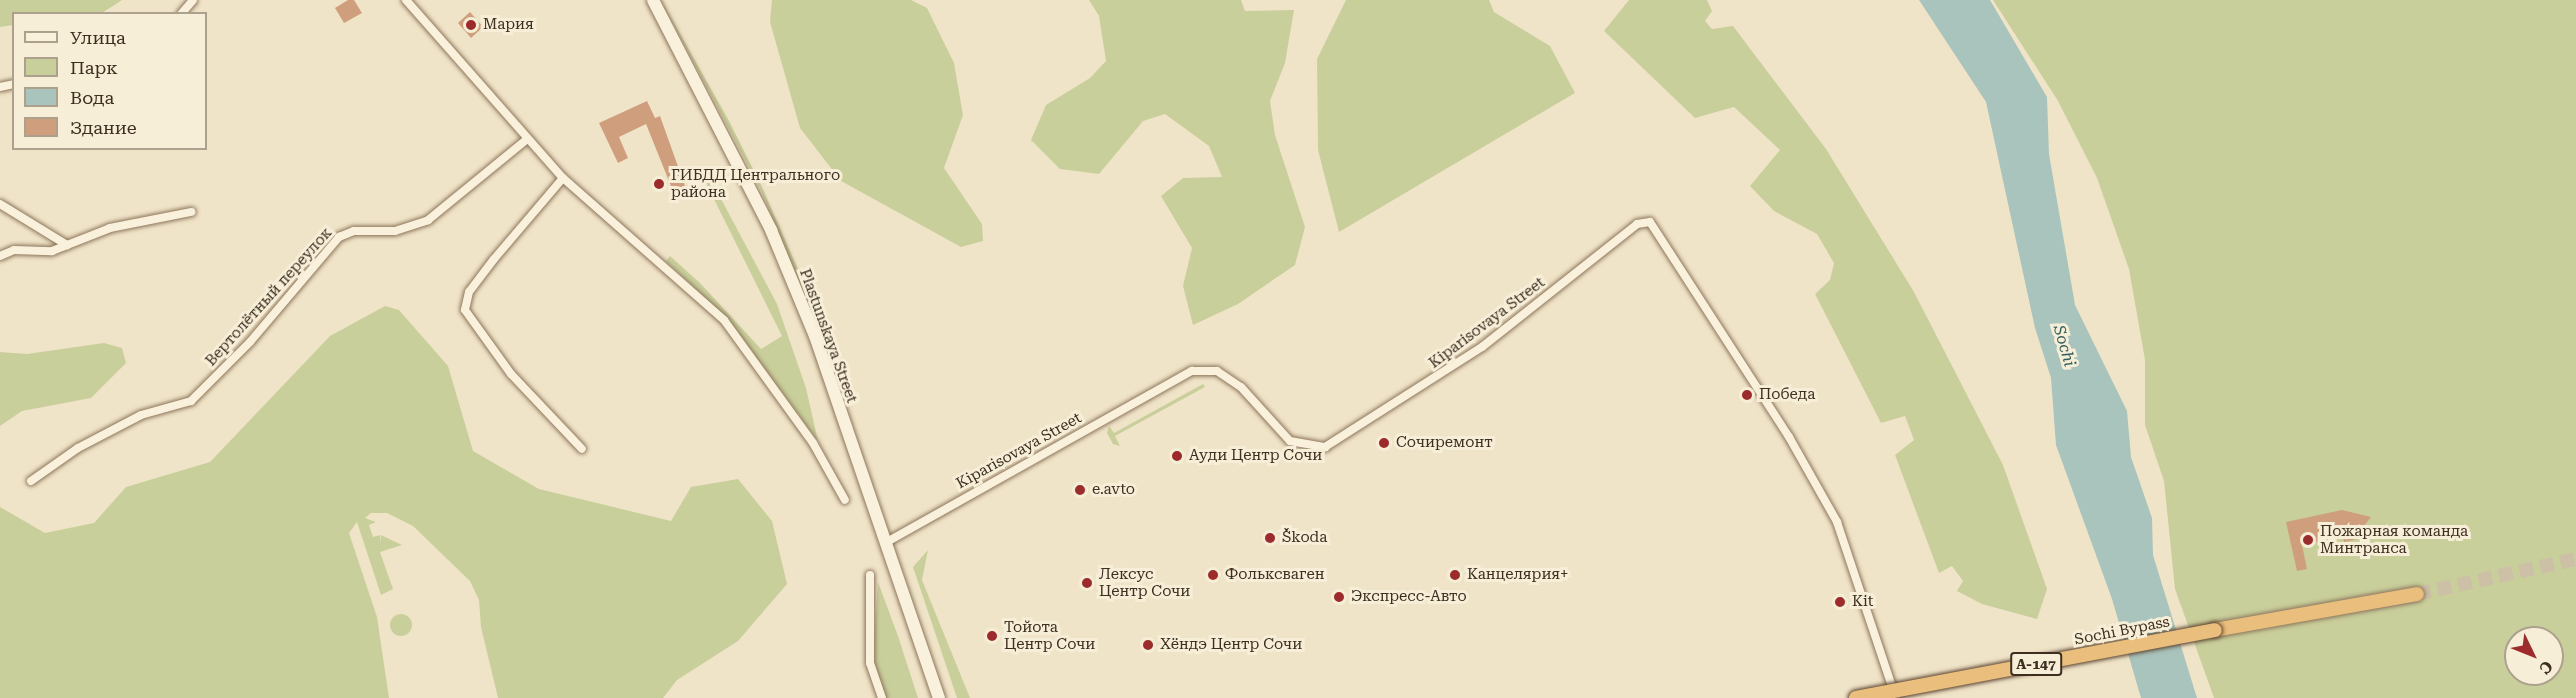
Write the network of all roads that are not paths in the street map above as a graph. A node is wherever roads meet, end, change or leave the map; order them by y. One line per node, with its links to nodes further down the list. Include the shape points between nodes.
1 (193, 0): 4 (street)
2 (406, 0): 5 (street)
3 (652, 0): 14 (main road, Plastunskaya Street, via 771,230 815,336)
4 (183, 12)
5 (526, 140): 6 (street); 12 (street, Вертолётный переулок, via 428,220 394,231 354,231 339,237 249,342 191,400 141,416 78,448)
6 (563, 178): 11 (street, via 469,292 465,310 511,375); 13 (street, via 724,320 806,433)
7 (0, 204): 9 (street)
8 (191, 212): 9 (street, via 110,228)
9 (67, 244): 10 (street, via 52,251 14,250)
10 (0, 256)
11 (582, 449)
12 (31, 481)
13 (845, 500)
14 (885, 543): 18 (main road, Plastunskaya Street); 20 (street, Kiparisovaya Street, via 1192,372 1217,371 1240,387 1290,441 1324,447 1482,347 1637,224 1650,222 1789,437 1837,522)
15 (870, 575): 17 (street, via 870,663)
16 (2417, 594): 19 (highway, Sochi Bypass / А-147, bridge)
17 (882, 698)
18 (939, 698)
19 (1856, 698)
20 (1896, 698)

